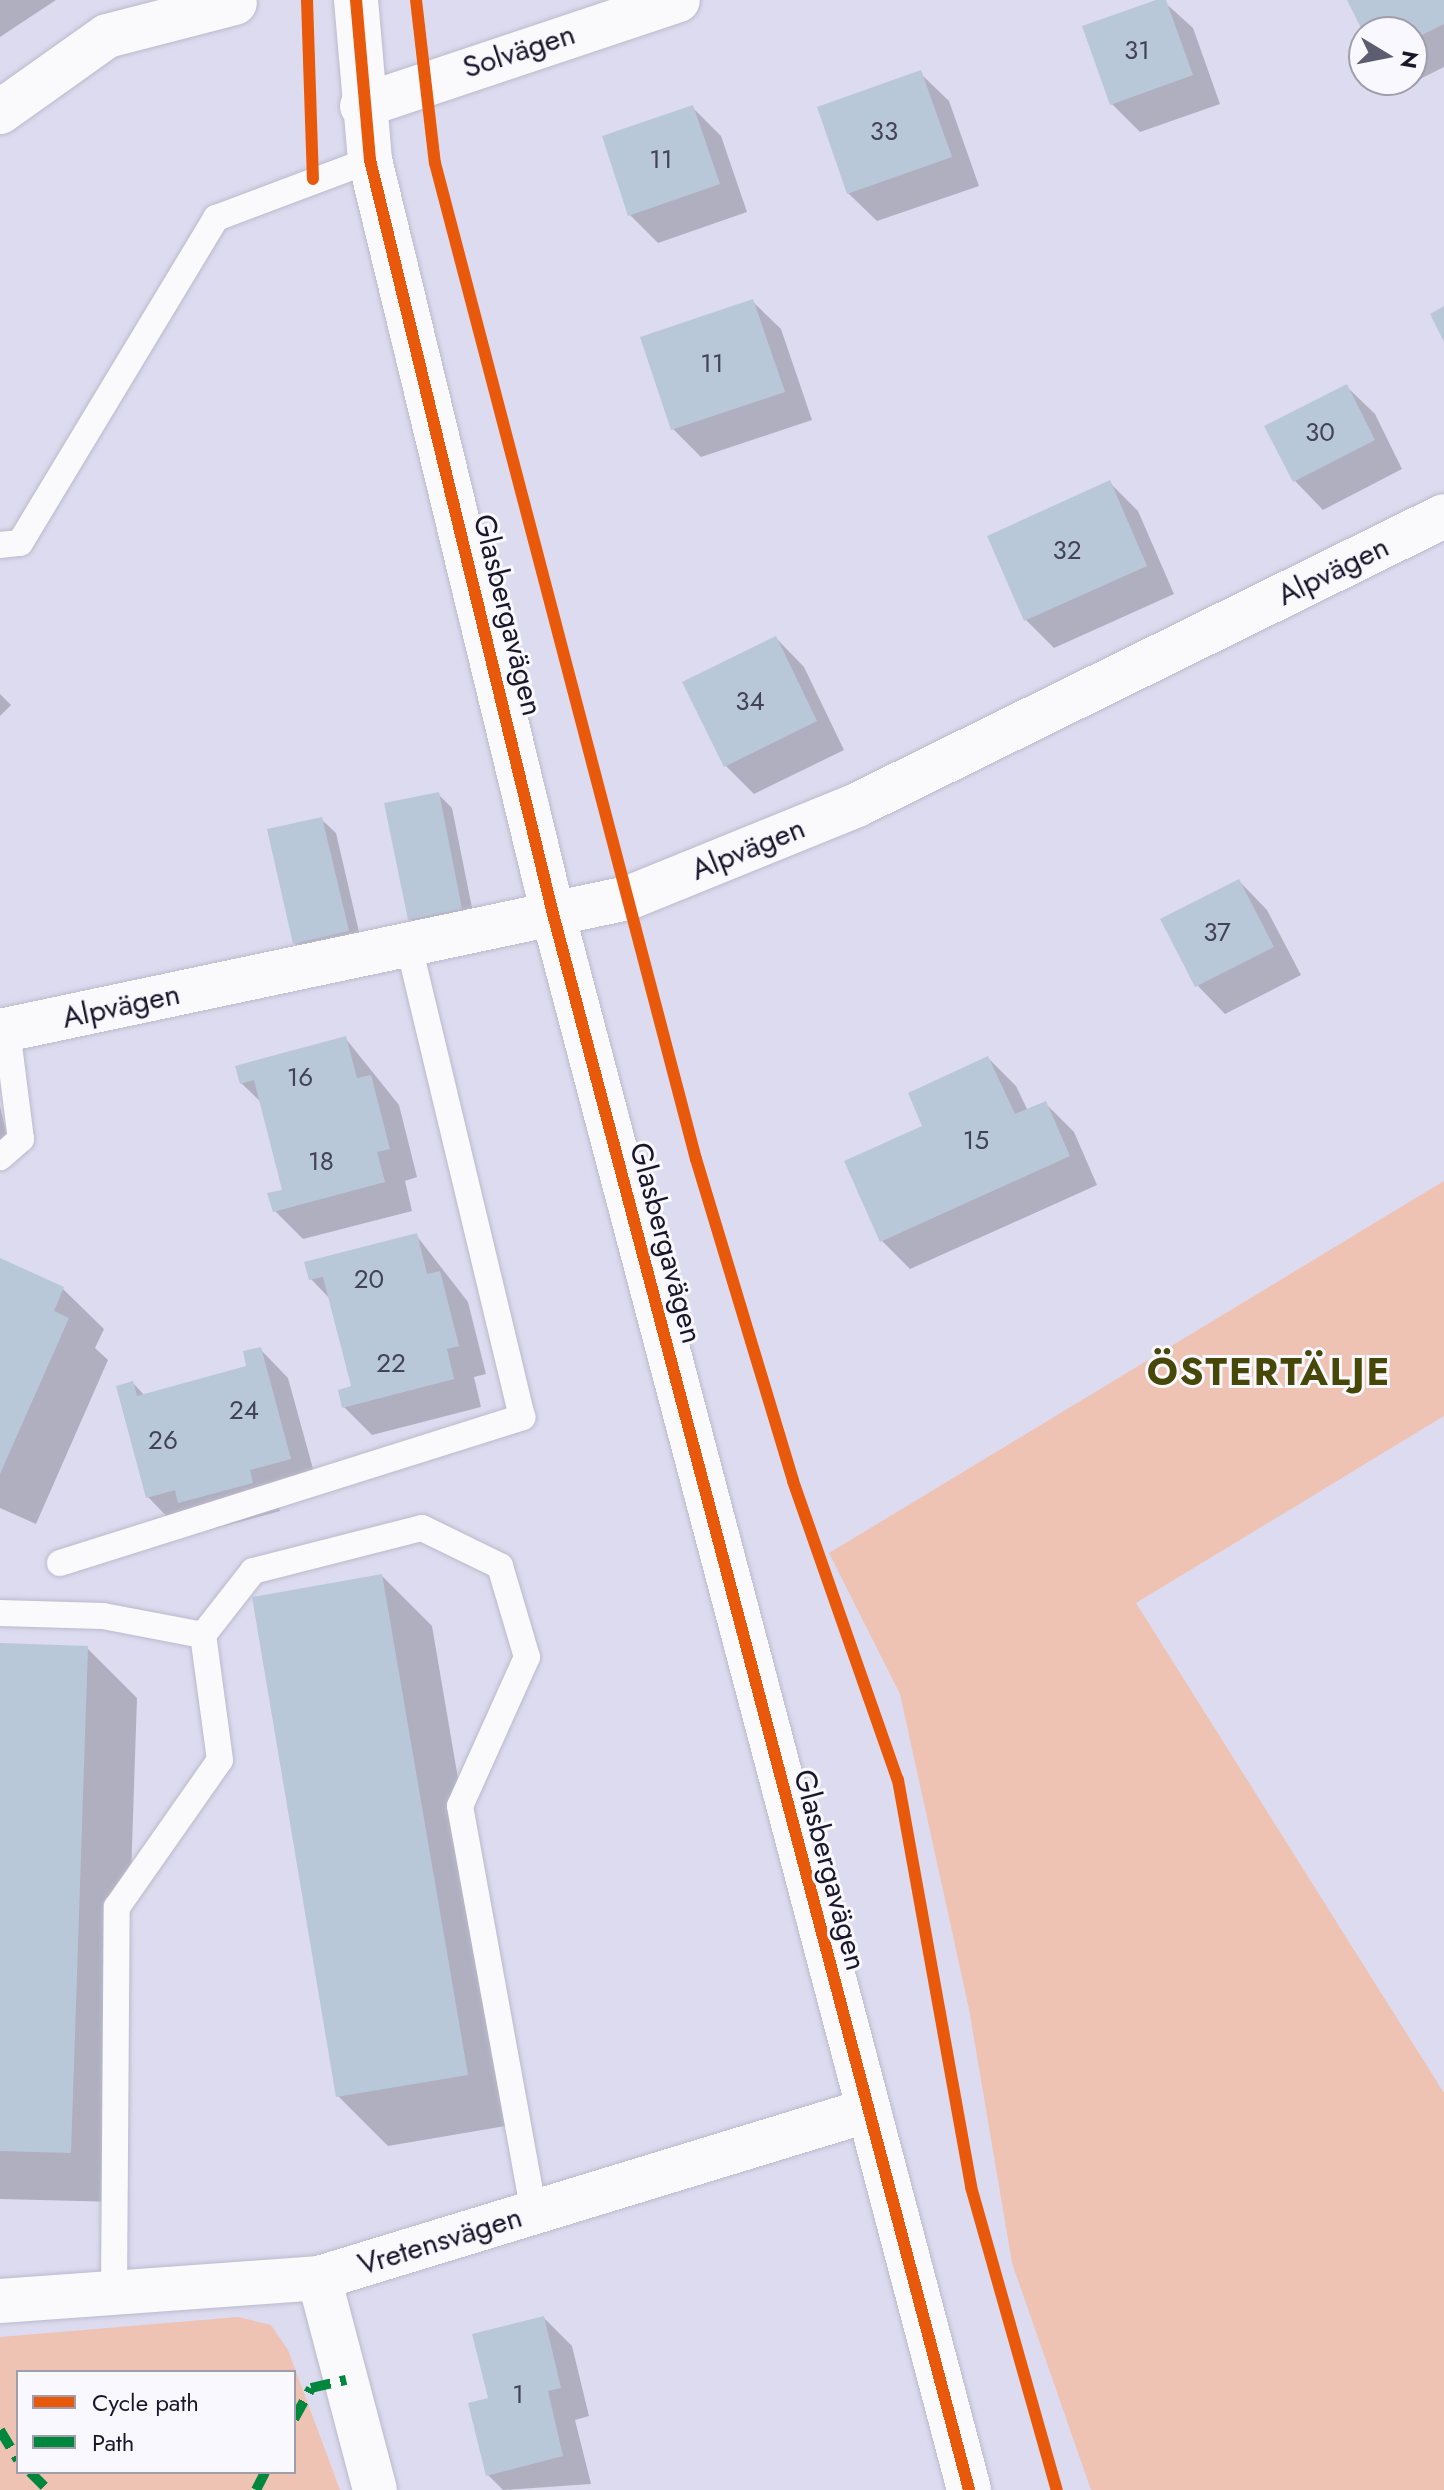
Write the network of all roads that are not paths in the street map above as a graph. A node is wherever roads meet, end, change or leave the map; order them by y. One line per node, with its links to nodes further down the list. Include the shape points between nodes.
1 (356, 0): 4 (street, Glasbergavägen)
2 (678, 0): 4 (street, Solvägen)
3 (235, 3): 5 (street, via 107,36)
4 (362, 106): 6 (street, Glasbergavägen)
5 (0, 112)
6 (370, 160): 8 (lane, via 216,218 20,543); 9 (street, Glasbergavägen)
7 (1444, 516): 9 (street, Alpvägen, via 857,805 628,898)
8 (0, 545)
9 (553, 914): 10 (street, Alpvägen); 16 (street, Glasbergavägen)
10 (409, 946): 11 (street, Alpvägen); 13 (lane, via 522,1417)
11 (2, 1029): 12 (lane, via 21,1139)
12 (0, 1157)
13 (60, 1563)
14 (0, 1613): 15 (lane, via 103,1616)
15 (203, 1635): 17 (lane, via 253,1571 422,1528 500,1566 527,1657 460,1806); 19 (lane, via 220,1760 117,1907)
16 (866, 2111): 17 (street, Vretensvägen); 22 (street, Glasbergavägen)
17 (534, 2212): 18 (street, Vretensvägen)
18 (319, 2278): 19 (street, Vretensvägen); 21 (street)
19 (114, 2293): 20 (street, Vretensvägen)
20 (0, 2301)
21 (375, 2490)
22 (969, 2490)

